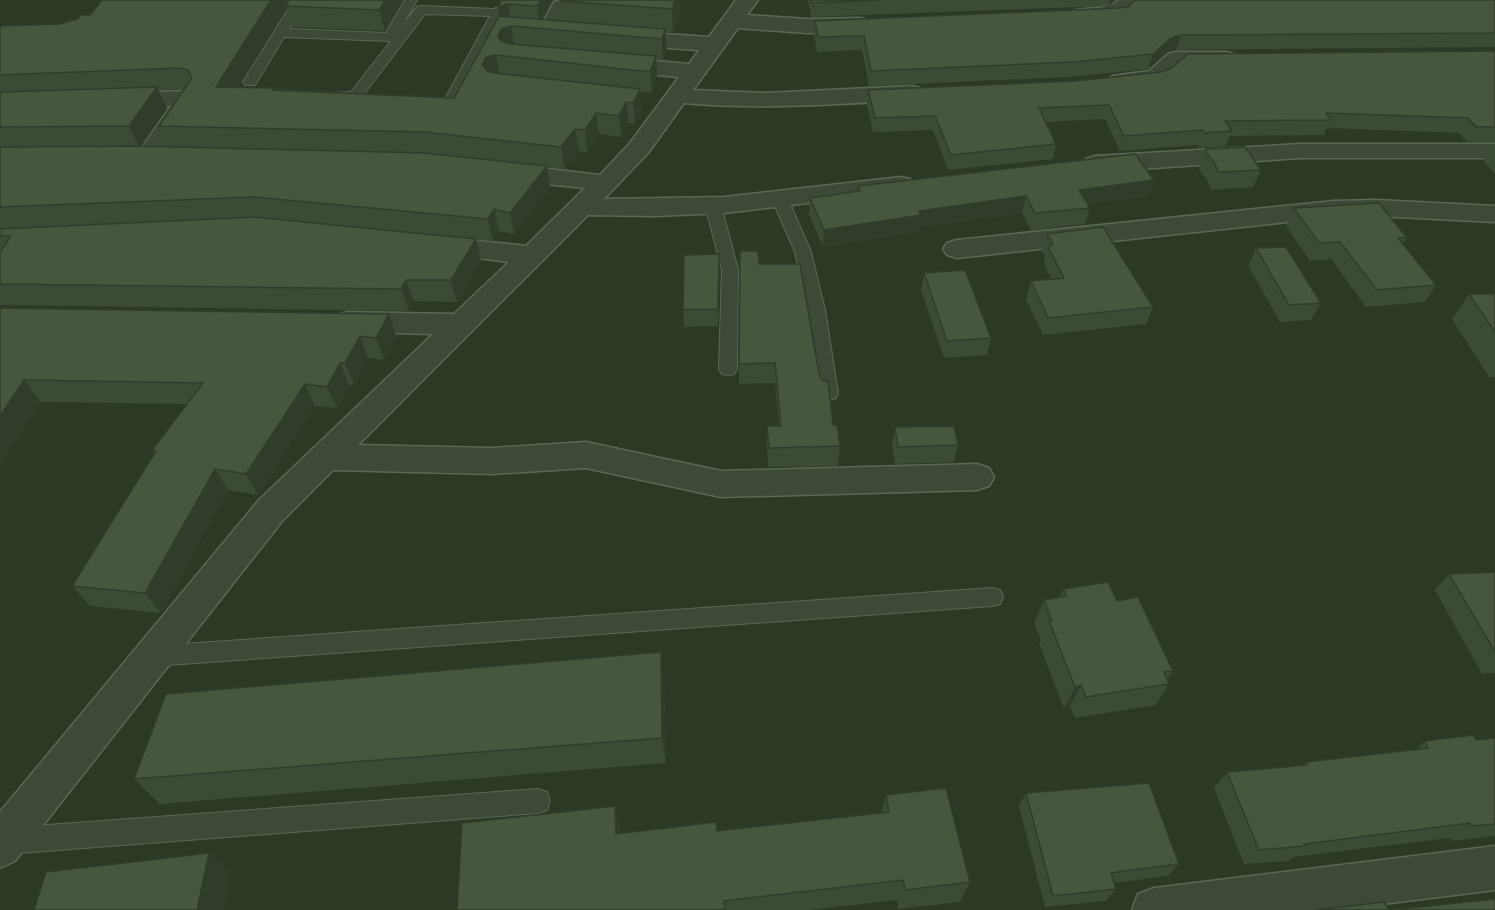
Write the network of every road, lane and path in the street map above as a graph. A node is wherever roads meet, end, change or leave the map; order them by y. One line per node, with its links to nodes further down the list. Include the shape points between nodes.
1 (300, 0): 9 (lane)
2 (411, 0): 9 (lane, via 390,37)
3 (615, 0): 10 (street, via 610,9 561,6 539,32)
4 (1132, 0): 6 (street, via 1113,14)
5 (501, 8): 18 (lane, via 421,10 361,97); 19 (lane, via 449,104)
6 (1056, 17)
7 (732, 22): 8 (street, via 807,26); 11 (street); 17 (street)
8 (885, 24)
9 (282, 33): 14 (lane)
10 (570, 34)
11 (604, 37)
12 (1247, 59): 15 (street, via 1176,60 1156,77)
13 (594, 62): 17 (street)
14 (250, 82)
15 (1103, 82)
16 (929, 92): 17 (street, via 764,100 714,100)
17 (673, 93): 26 (street, via 639,148)
18 (322, 97)
19 (414, 101)
20 (94, 102): 22 (street, via 188,98)
21 (1495, 151): 23 (street, via 1301,151)
22 (148, 157)
23 (1073, 166)
24 (477, 169): 26 (street)
25 (926, 182): 27 (street)
26 (606, 183): 29 (street)
27 (780, 199): 28 (street); 37 (lane, via 803,252)
28 (713, 206): 29 (street); 36 (lane, via 730,270)
29 (582, 207): 33 (street)
30 (1495, 214): 32 (street, via 1333,209)
31 (403, 243): 33 (street)
32 (957, 249)
33 (531, 255): 35 (street)
34 (317, 321): 35 (street)
35 (460, 324): 38 (street)
36 (728, 369)
37 (829, 393)
38 (325, 457): 39 (street, via 492,461 586,455 721,484); 41 (street, via 271,510)
39 (977, 477)
40 (992, 597): 41 (lane)
41 (153, 656): 43 (street)
42 (538, 801): 43 (lane)
43 (2, 844)
44 (1495, 867): 45 (street)
45 (1154, 910)

